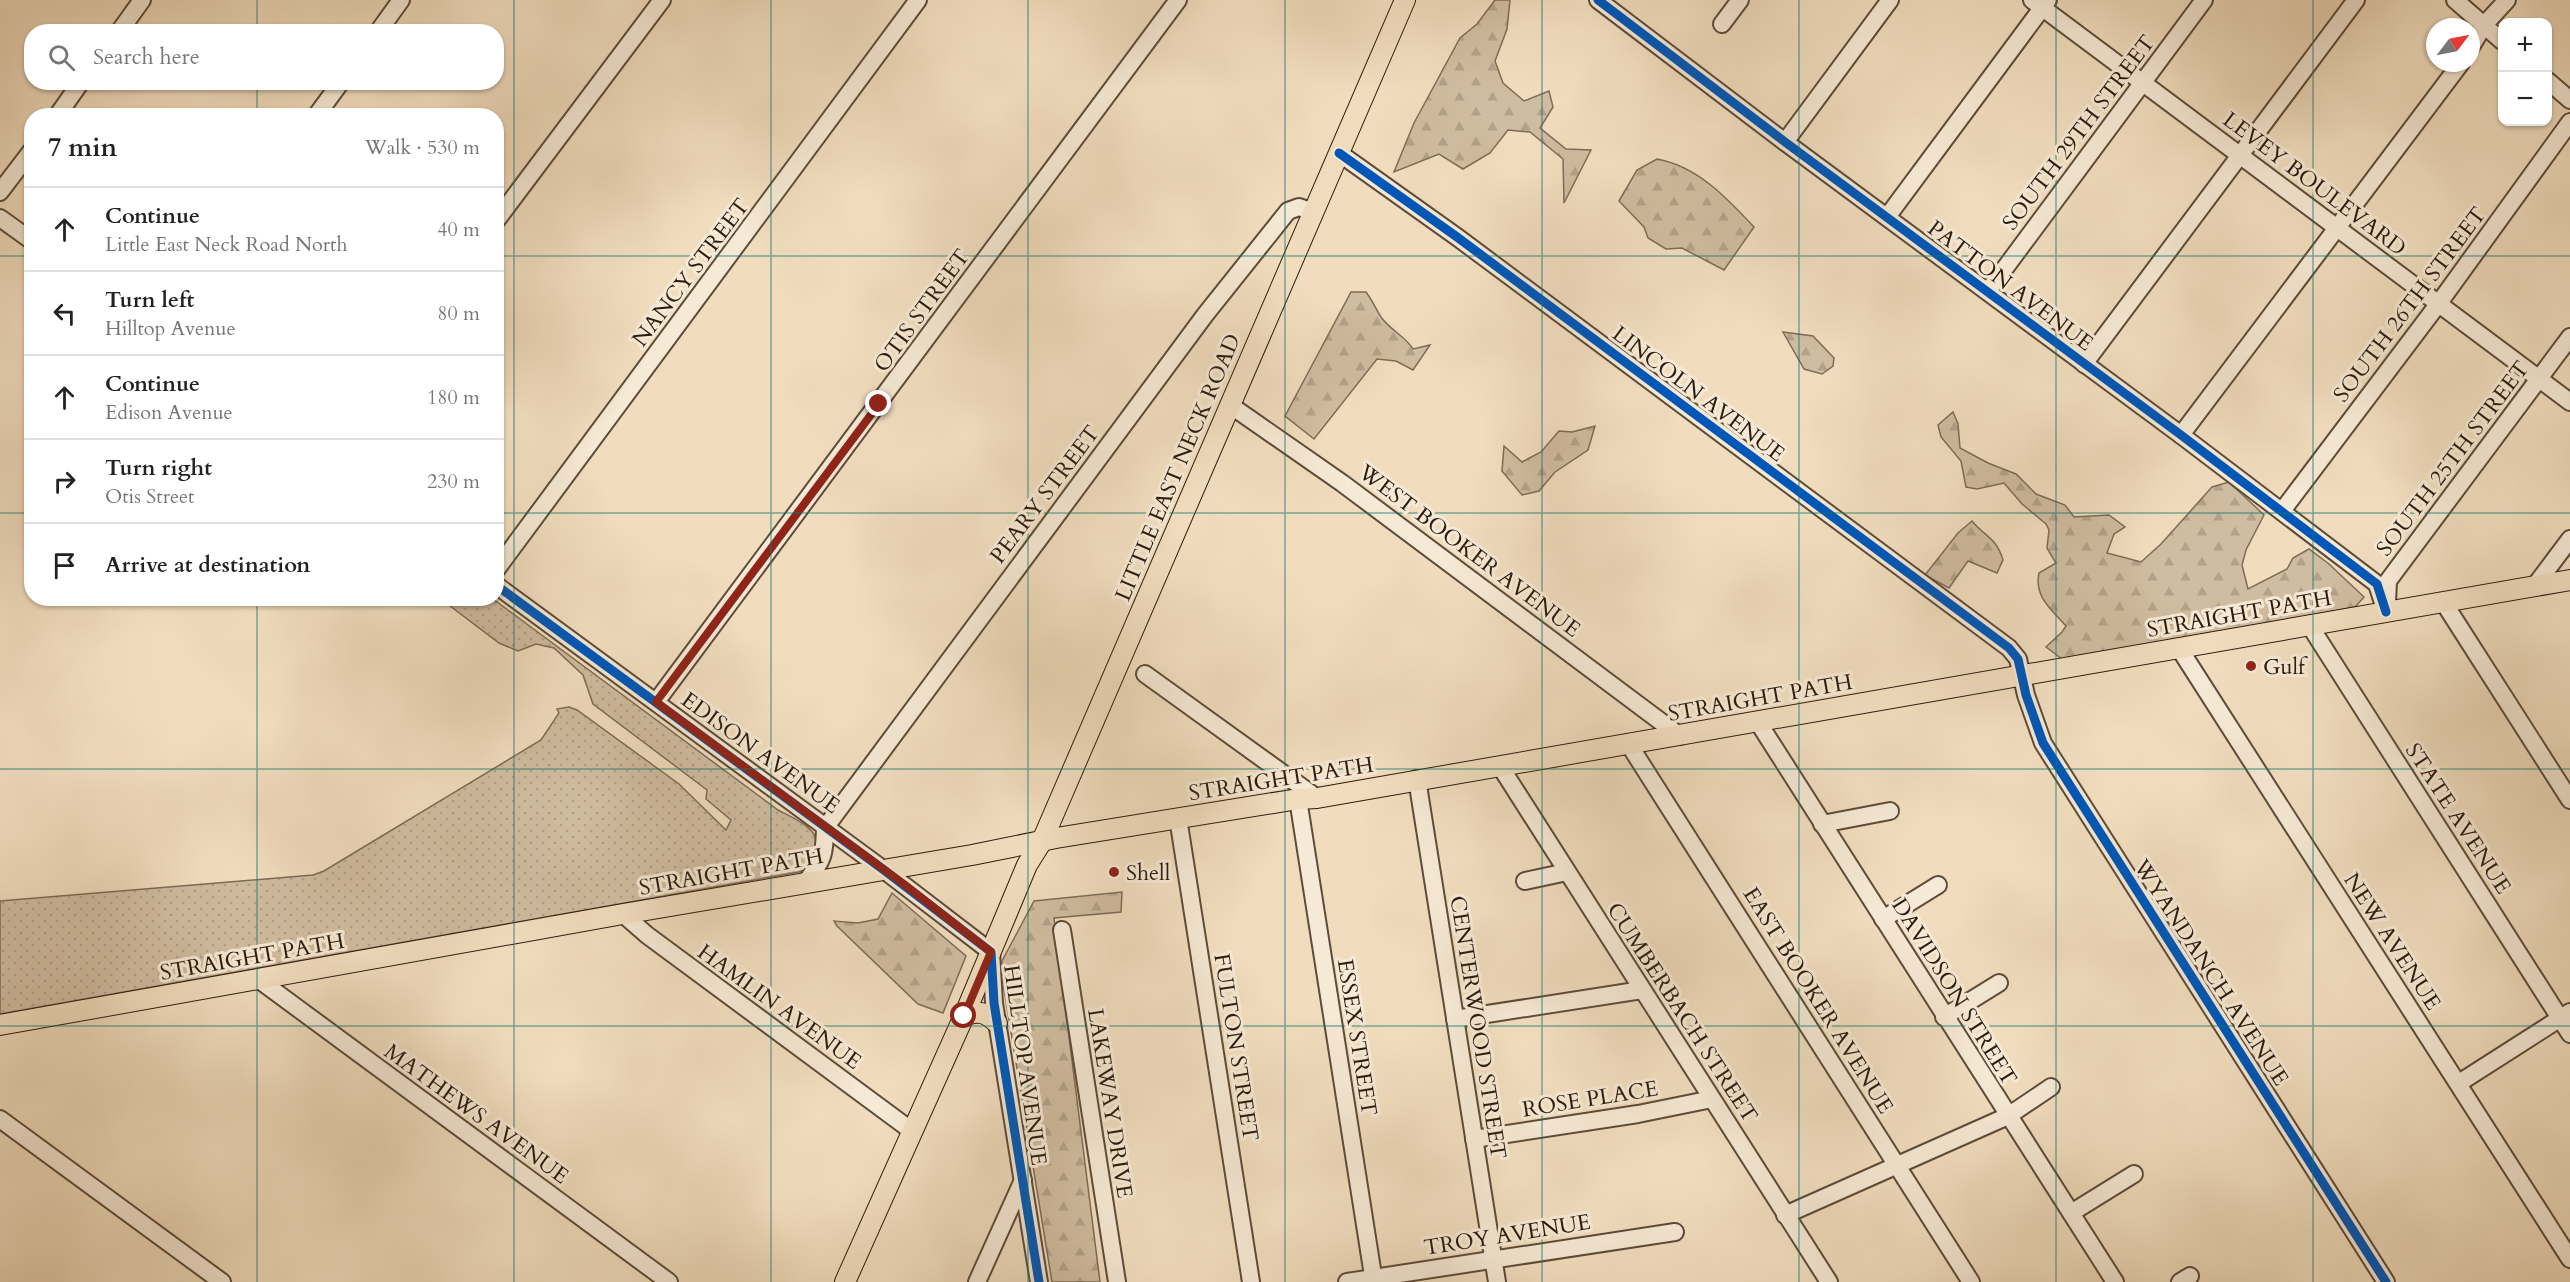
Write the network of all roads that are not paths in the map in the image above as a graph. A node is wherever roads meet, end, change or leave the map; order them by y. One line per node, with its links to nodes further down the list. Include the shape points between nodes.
1 (142, 0): 15 (street)
2 (401, 0): 16 (street)
3 (662, 0): 35 (street)
4 (918, 0): 51 (street, NANCY STREET)
5 (1178, 0): 61 (street, OTIS STREET)
6 (1405, 0): 31 (main road, LITTLE EAST NECK ROAD)
7 (1598, 0): 30 (street, PATTON AVENUE)
8 (1740, 0): 17 (street)
9 (1890, 0): 30 (street)
10 (2204, 0): 22 (street, SOUTH 29TH STREET)
11 (2356, 0): 32 (street)
12 (2455, 0): 18 (street)
13 (2507, 0): 18 (street)
14 (2041, 2): 22 (street, LEVEY BOULEVARD); 37 (street)
15 (125, 24)
16 (384, 24)
17 (1722, 24)
18 (2484, 25): 19 (street); 20 (street)
19 (2480, 32)
20 (2498, 37)
21 (2454, 72): 39 (street)
22 (2144, 83): 32 (street, LEVEY BOULEVARD); 41 (street, SOUTH 29TH STREET)
23 (2552, 85): 26 (street)
24 (75, 90): 27 (street)
25 (335, 90): 28 (street)
26 (2570, 100)
27 (63, 108)
28 (322, 108)
29 (2570, 122): 42 (street, SOUTH 26TH STREET)
30 (1785, 142): 37 (street, PATTON AVENUE)
31 (1339, 153): 36 (main road, LITTLE EAST NECK ROAD); 60 (street, LINCOLN AVENUE, via 2009,648 2018,659)
32 (2239, 155): 39 (street, LEVEY BOULEVARD); 44 (street)
33 (24, 160): 34 (street)
34 (0, 192)
35 (504, 210)
36 (1312, 212): 47 (main road, LITTLE EAST NECK ROAD); 72 (street, PEARY STREET, via 1294,208 1278,222)
37 (1887, 217): 41 (street, PATTON AVENUE)
38 (0, 218): 40 (street)
39 (2336, 228): 42 (street, LEVEY BOULEVARD); 48 (street)
40 (24, 235)
41 (1988, 291): 44 (street, PATTON AVENUE)
42 (2439, 303): 45 (street, LEVEY BOULEVARD); 49 (street, SOUTH 26TH STREET)
43 (2570, 337): 45 (street, SOUTH 25TH STREET)
44 (2084, 364): 48 (street, PATTON AVENUE)
45 (2539, 379): 46 (street, LEVEY BOULEVARD); 56 (street, SOUTH 25TH STREET, via 2388,581)
46 (2570, 402)
47 (1230, 405): 63 (street, WEST BOOKER AVENUE, via 1342,483); 73 (main road, LITTLE EAST NECK ROAD)
48 (2181, 435): 49 (street, PATTON AVENUE)
49 (2282, 511): 56 (street, PATTON AVENUE, via 2377,584)
50 (2570, 539): 53 (street)
51 (504, 559)
52 (2570, 580): 53 (main road, STRAIGHT PATH)
53 (2534, 586): 55 (main road, STRAIGHT PATH)
54 (504, 591): 61 (street, EDISON AVENUE)
55 (2444, 603): 56 (main road, STRAIGHT PATH); 68 (street)
56 (2386, 612): 57 (main road, STRAIGHT PATH)
57 (2310, 626): 58 (main road, STRAIGHT PATH); 86 (street, STATE AVENUE)
58 (2179, 648): 60 (main road, STRAIGHT PATH); 93 (street, NEW AVENUE)
59 (1145, 674): 67 (street)
60 (2022, 676): 62 (main road, STRAIGHT PATH); 121 (street, WYANDANCH AVENUE, via 2043,743)
61 (656, 702): 72 (street, EDISON AVENUE)
62 (1758, 722): 63 (main road, STRAIGHT PATH); 71 (street, DAVIDSON STREET)
63 (1680, 736): 64 (main road, STRAIGHT PATH)
64 (1628, 742): 65 (main road, STRAIGHT PATH); 100 (street, EAST BOOKER AVENUE)
65 (1500, 766): 66 (main road, STRAIGHT PATH); 75 (street, CUMBERBACH STREET)
66 (1417, 779): 67 (main road, STRAIGHT PATH); 89 (street, CENTERWOOD STREET)
67 (1307, 798): 70 (main road, STRAIGHT PATH); 108 (street, ESSEX STREET)
68 (2570, 800)
69 (1890, 811): 71 (street)
70 (1178, 818): 73 (main road, STRAIGHT PATH); 115 (street, FULTON STREET)
71 (1822, 824): 80 (street, DAVIDSON STREET)
72 (825, 828): 74 (street, EDISON AVENUE); 77 (street, via 823,858)
73 (1042, 841): 74 (main road, STRAIGHT PATH); 82 (main road, LITTLE EAST NECK ROAD, via 1027,865)
74 (884, 870): 77 (main road, STRAIGHT PATH); 82 (street, HILLTOP AVENUE)
75 (1567, 872): 76 (street); 85 (street, CUMBERBACH STREET)
76 (1525, 881)
77 (806, 882): 79 (main road, STRAIGHT PATH)
78 (1938, 885): 80 (street)
79 (623, 914): 83 (main road, STRAIGHT PATH); 98 (street, HAMLIN AVENUE)
80 (1883, 919): 88 (street, DAVIDSON STREET)
81 (1062, 930): 114 (street, LAKEWAY DRIVE)
82 (991, 952): 87 (main road, LITTLE EAST NECK ROAD); 90 (street, HILLTOP AVENUE)
83 (258, 979): 91 (main road, STRAIGHT PATH); 110 (street, MATHEWS AVENUE)
84 (1999, 983): 88 (street)
85 (1642, 990): 89 (street); 95 (street, CUMBERBACH STREET)
86 (2565, 1015): 92 (street, STATE AVENUE); 93 (street)
87 (964, 1016): 90 (main road, via 975,1011 988,1014); 98 (main road, LITTLE EAST NECK ROAD)
88 (1944, 1017): 96 (street, DAVIDSON STREET)
89 (1455, 1019): 99 (street, CENTERWOOD STREET)
90 (997, 1023): 102 (street, HILLTOP AVENUE)
91 (0, 1025)
92 (2570, 1034)
93 (2459, 1083): 107 (street, NEW AVENUE)
94 (2051, 1087): 96 (street)
95 (1712, 1099): 99 (street, ROSE PLACE); 104 (street, CUMBERBACH STREET)
96 (2008, 1116): 100 (street); 103 (street, DAVIDSON STREET)
97 (0, 1119): 109 (street)
98 (912, 1131): 111 (main road, LITTLE EAST NECK ROAD)
99 (1474, 1139): 106 (street, CENTERWOOD STREET)
100 (1896, 1165): 104 (street); 119 (street, EAST BOOKER AVENUE)
101 (2134, 1174): 103 (street)
102 (1023, 1180): 112 (street); 113 (street, HILLTOP AVENUE)
103 (2071, 1213): 120 (street, DAVIDSON STREET)
104 (1785, 1215): 118 (street, CUMBERBACH STREET)
105 (1675, 1232): 106 (street, TROY AVENUE)
106 (1493, 1258): 108 (street, TROY AVENUE); 117 (street, CENTERWOOD STREET)
107 (2570, 1259)
108 (1374, 1280): 116 (street, TROY AVENUE)
109 (222, 1282)
110 (669, 1282)
111 (845, 1282)
112 (977, 1282)
113 (1039, 1282)
114 (1117, 1282)
115 (1251, 1282)
116 (1347, 1282)
117 (1497, 1282)
118 (1828, 1282)
119 (1971, 1282)
120 (2115, 1282)
121 (2386, 1282)

